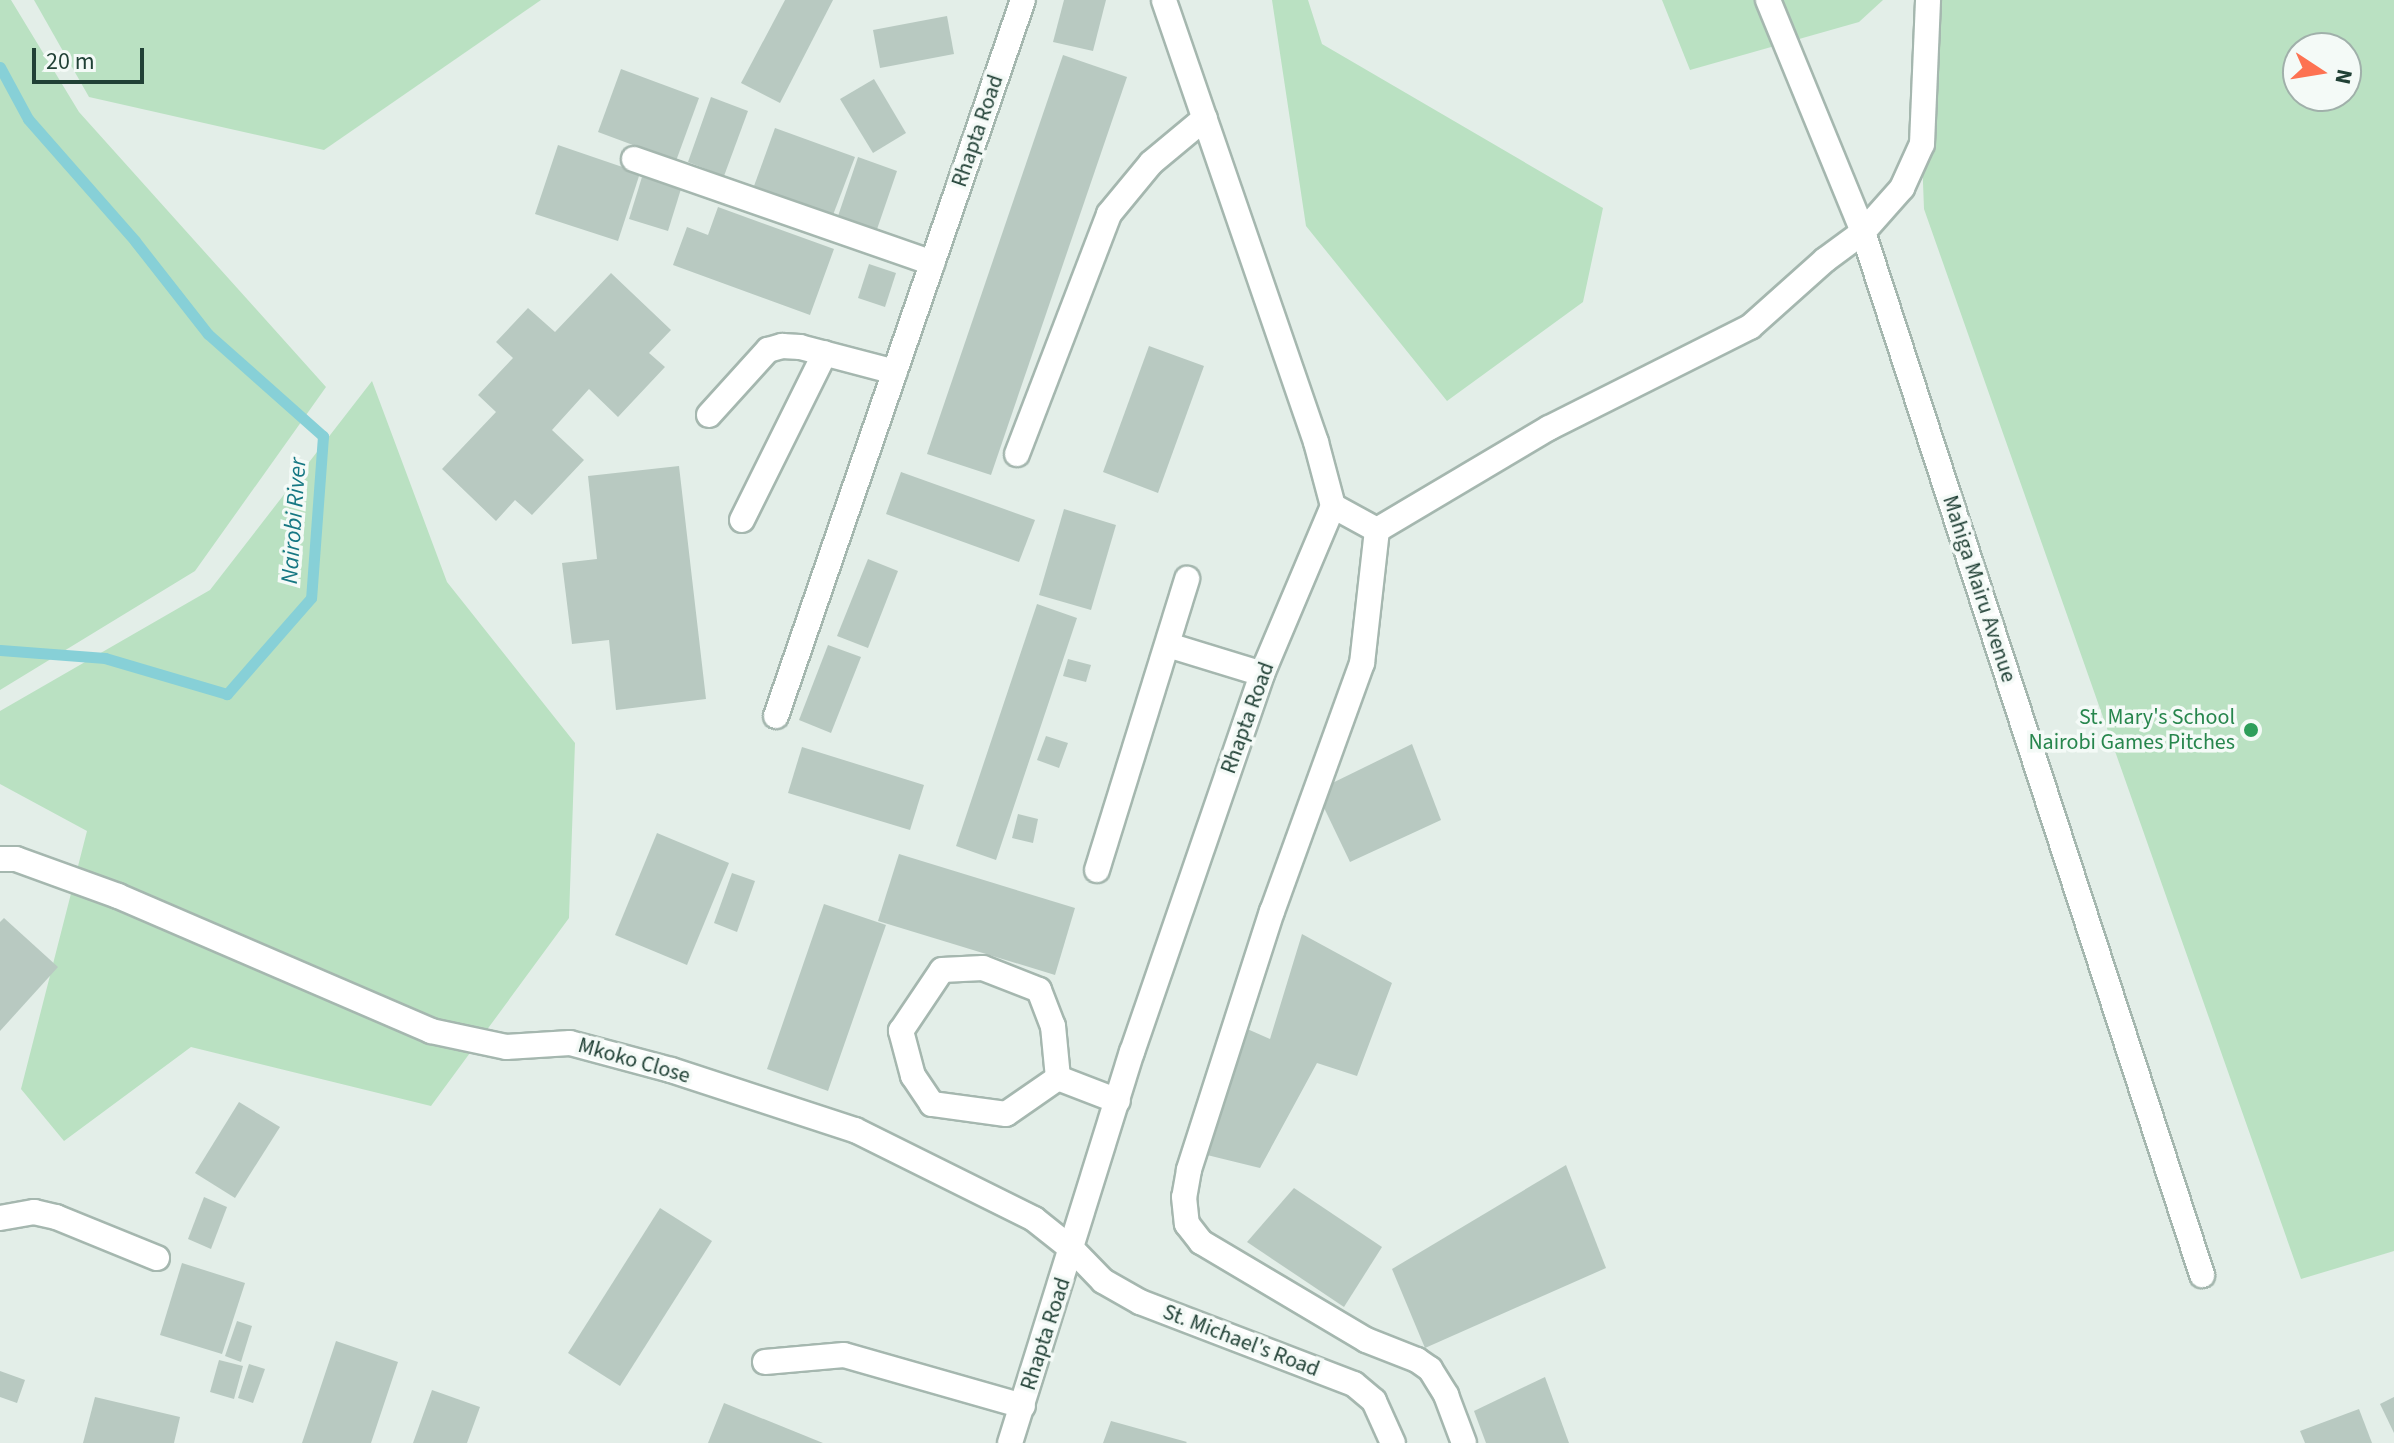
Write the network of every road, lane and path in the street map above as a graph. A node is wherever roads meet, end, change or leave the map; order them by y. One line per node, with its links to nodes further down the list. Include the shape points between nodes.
1 (1023, 0): 8 (street, Rhapta Road)
2 (1164, 0): 5 (street)
3 (1768, 0): 7 (street, Mahiga Mairu Avenue)
4 (1928, 0): 7 (street, via 1922,144 1902,188)
5 (1205, 118): 12 (street, via 1151,163 1109,214); 13 (street)
6 (634, 159): 8 (street)
7 (1863, 232): 15 (street, via 1750,327 1549,428); 27 (street, Mahiga Mairu Avenue)
8 (932, 263): 10 (street, Rhapta Road)
9 (825, 353): 10 (street); 11 (street, via 800,347 768,350); 14 (street)
10 (895, 372): 19 (street, Rhapta Road)
11 (709, 415)
12 (1017, 454)
13 (1333, 506): 15 (street); 18 (street, Rhapta Road)
14 (742, 520)
15 (1377, 530): 32 (street, via 1362,663 1272,911 1184,1197 1187,1224 1201,1242 1366,1340 1430,1369)
16 (1187, 579): 17 (street)
17 (1168, 645): 18 (street); 21 (street)
18 (1262, 674): 23 (street, Rhapta Road)
19 (776, 716)
20 (0, 859): 25 (street, Mkoko Close, via 16,859 118,896 431,1031 506,1047 570,1043 855,1130 998,1199)
21 (1097, 870)
22 (1058, 1078): 22 (street, via 1053,1026 1039,990 983,968 942,970 901,1031 913,1076 932,1104 1006,1114); 23 (street)
23 (1118, 1101): 25 (street, Rhapta Road)
24 (0, 1218): 26 (street, via 34,1212 56,1217)
25 (1073, 1250): 29 (street, Rhapta Road); 31 (street, St. Michael's Road, via 1103,1281 1140,1302 1354,1384 1374,1401)
26 (157, 1258)
27 (2202, 1275)
28 (765, 1362): 29 (street, via 844,1355)
29 (1023, 1406): 30 (street, Rhapta Road)
30 (1010, 1443)
31 (1393, 1443)
32 (1464, 1443)

